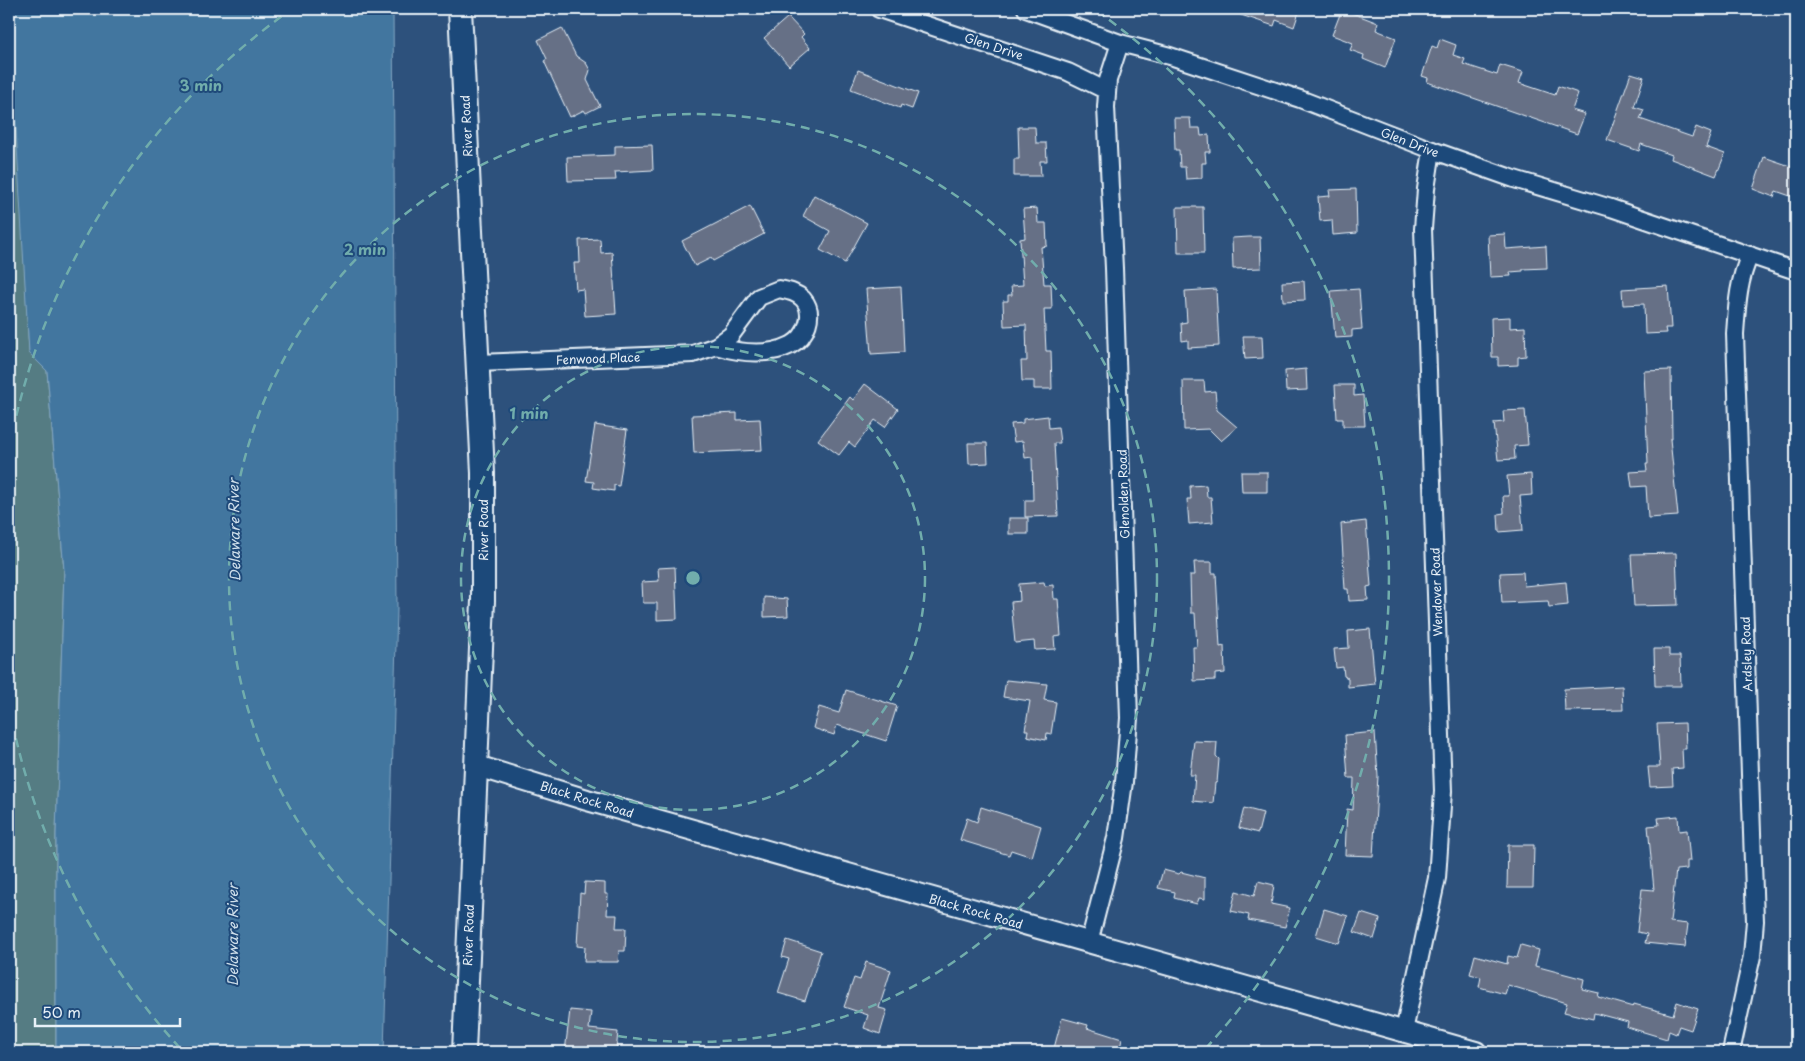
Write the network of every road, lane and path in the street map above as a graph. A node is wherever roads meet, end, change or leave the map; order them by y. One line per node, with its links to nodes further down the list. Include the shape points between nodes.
1 (460, 9): 10 (main road, River Road)
2 (879, 9): 5 (street, Glen Drive, via 1059,68)
3 (1026, 9): 4 (street, Glen Drive)
4 (1120, 43): 5 (street, Glenolden Road); 6 (street, Glen Drive, via 1300,99)
5 (1107, 91): 12 (street, Glenolden Road, via 1129,718 1116,838)
6 (1432, 150): 7 (street, Glen Drive); 13 (street, Wendover Road, via 1423,228 1442,800 1437,878)
7 (1750, 255): 8 (street, Glen Drive); 16 (street, Ardsley Road, via 1738,294 1735,334 1756,921 1752,956)
8 (1796, 271)
9 (716, 346): 9 (street, Fenwood Place, via 753,353 791,346 805,333 809,322 806,303 792,292 770,291 759,297 731,335); 10 (street, Fenwood Place, via 693,354)
10 (478, 363): 11 (main road, River Road, via 484,601)
11 (477, 766): 12 (street, Black Rock Road); 14 (main road, River Road)
12 (1089, 943): 13 (street, Black Rock Road)
13 (1404, 1031): 15 (street, Black Rock Road)
14 (464, 1052)
15 (1476, 1052)
16 (1731, 1052)

